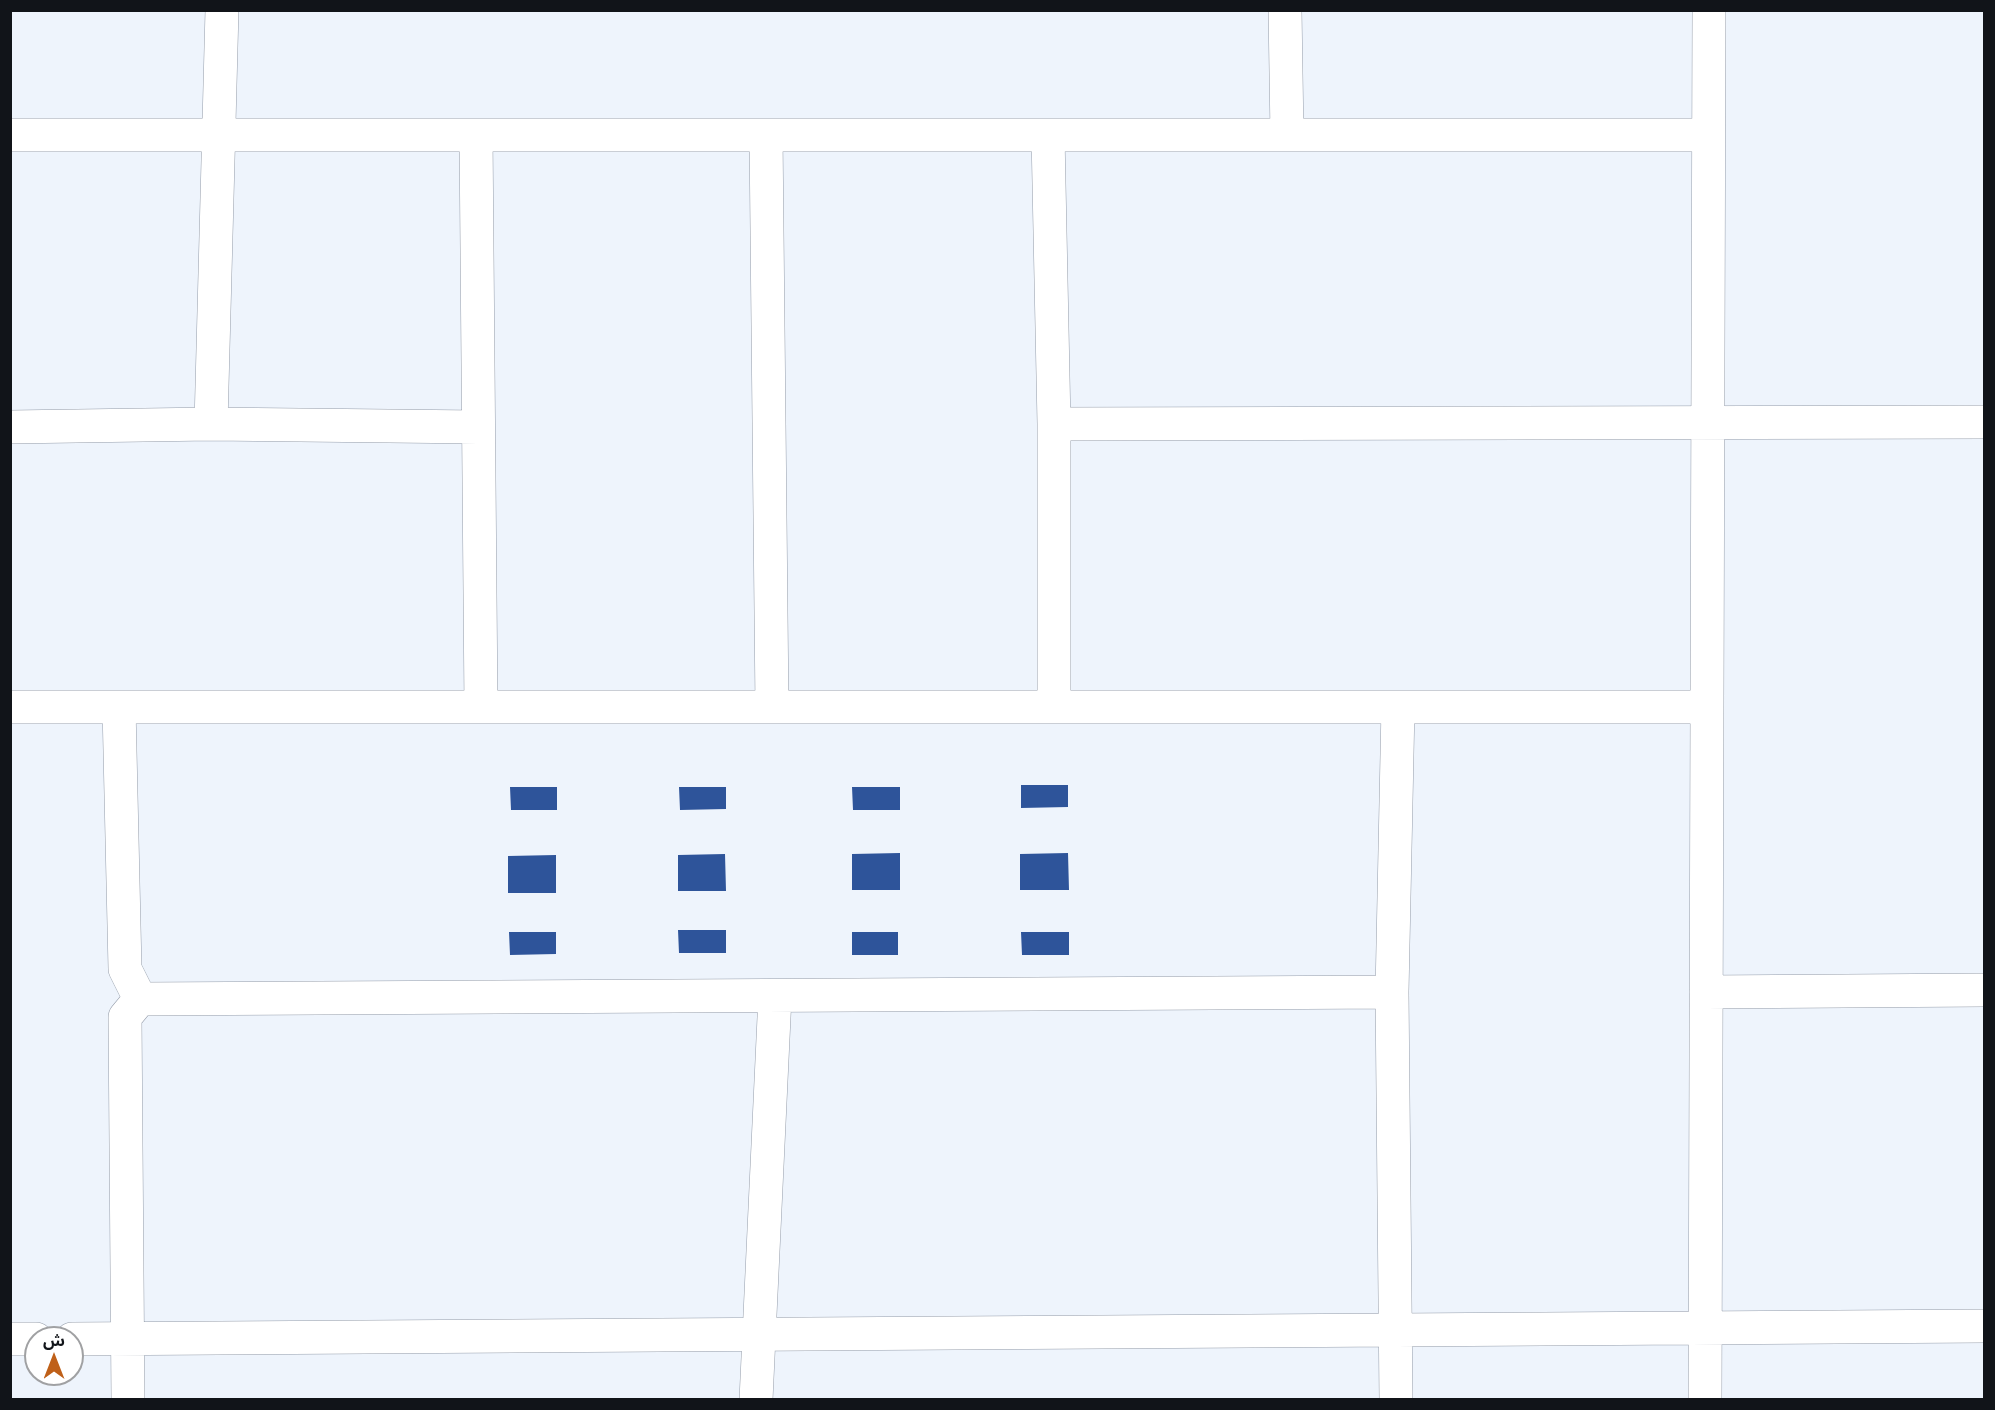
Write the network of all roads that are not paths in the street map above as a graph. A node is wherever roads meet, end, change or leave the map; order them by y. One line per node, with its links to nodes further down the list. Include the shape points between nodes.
1 (222, 10): 5 (street)
2 (1285, 10): 9 (street)
3 (1709, 10): 10 (street)
4 (10, 135): 5 (street)
5 (221, 135): 6 (street); 13 (street)
6 (476, 135): 7 (street); 16 (street)
7 (766, 135): 8 (street); 20 (street)
8 (1048, 135): 9 (street); 14 (street)
9 (1287, 135): 10 (street)
10 (1708, 135): 11 (street)
11 (1708, 422): 12 (street); 14 (street); 23 (street)
12 (1984, 422)
13 (212, 424): 15 (street); 16 (street)
14 (1054, 424): 21 (street)
15 (10, 427)
16 (478, 427): 19 (street)
17 (10, 707): 18 (street)
18 (119, 707): 19 (street); 28 (street, via 125,969)
19 (481, 707): 20 (street)
20 (772, 707): 21 (street)
21 (1054, 707): 22 (street)
22 (1398, 707): 23 (street); 25 (street)
23 (1707, 707): 26 (street)
24 (1984, 990): 26 (street)
25 (1392, 992): 27 (street); 31 (street)
26 (1706, 992): 30 (street)
27 (775, 996): 28 (street); 32 (street)
28 (140, 999): 33 (street, via 125,1017)
29 (1984, 1326): 30 (street)
30 (1706, 1328): 31 (street); 38 (street)
31 (1396, 1330): 32 (street); 37 (street)
32 (759, 1334): 33 (street); 36 (street)
33 (128, 1338): 34 (street); 35 (street)
34 (84, 1339)
35 (128, 1400)
36 (756, 1400)
37 (1396, 1400)
38 (1705, 1400)

